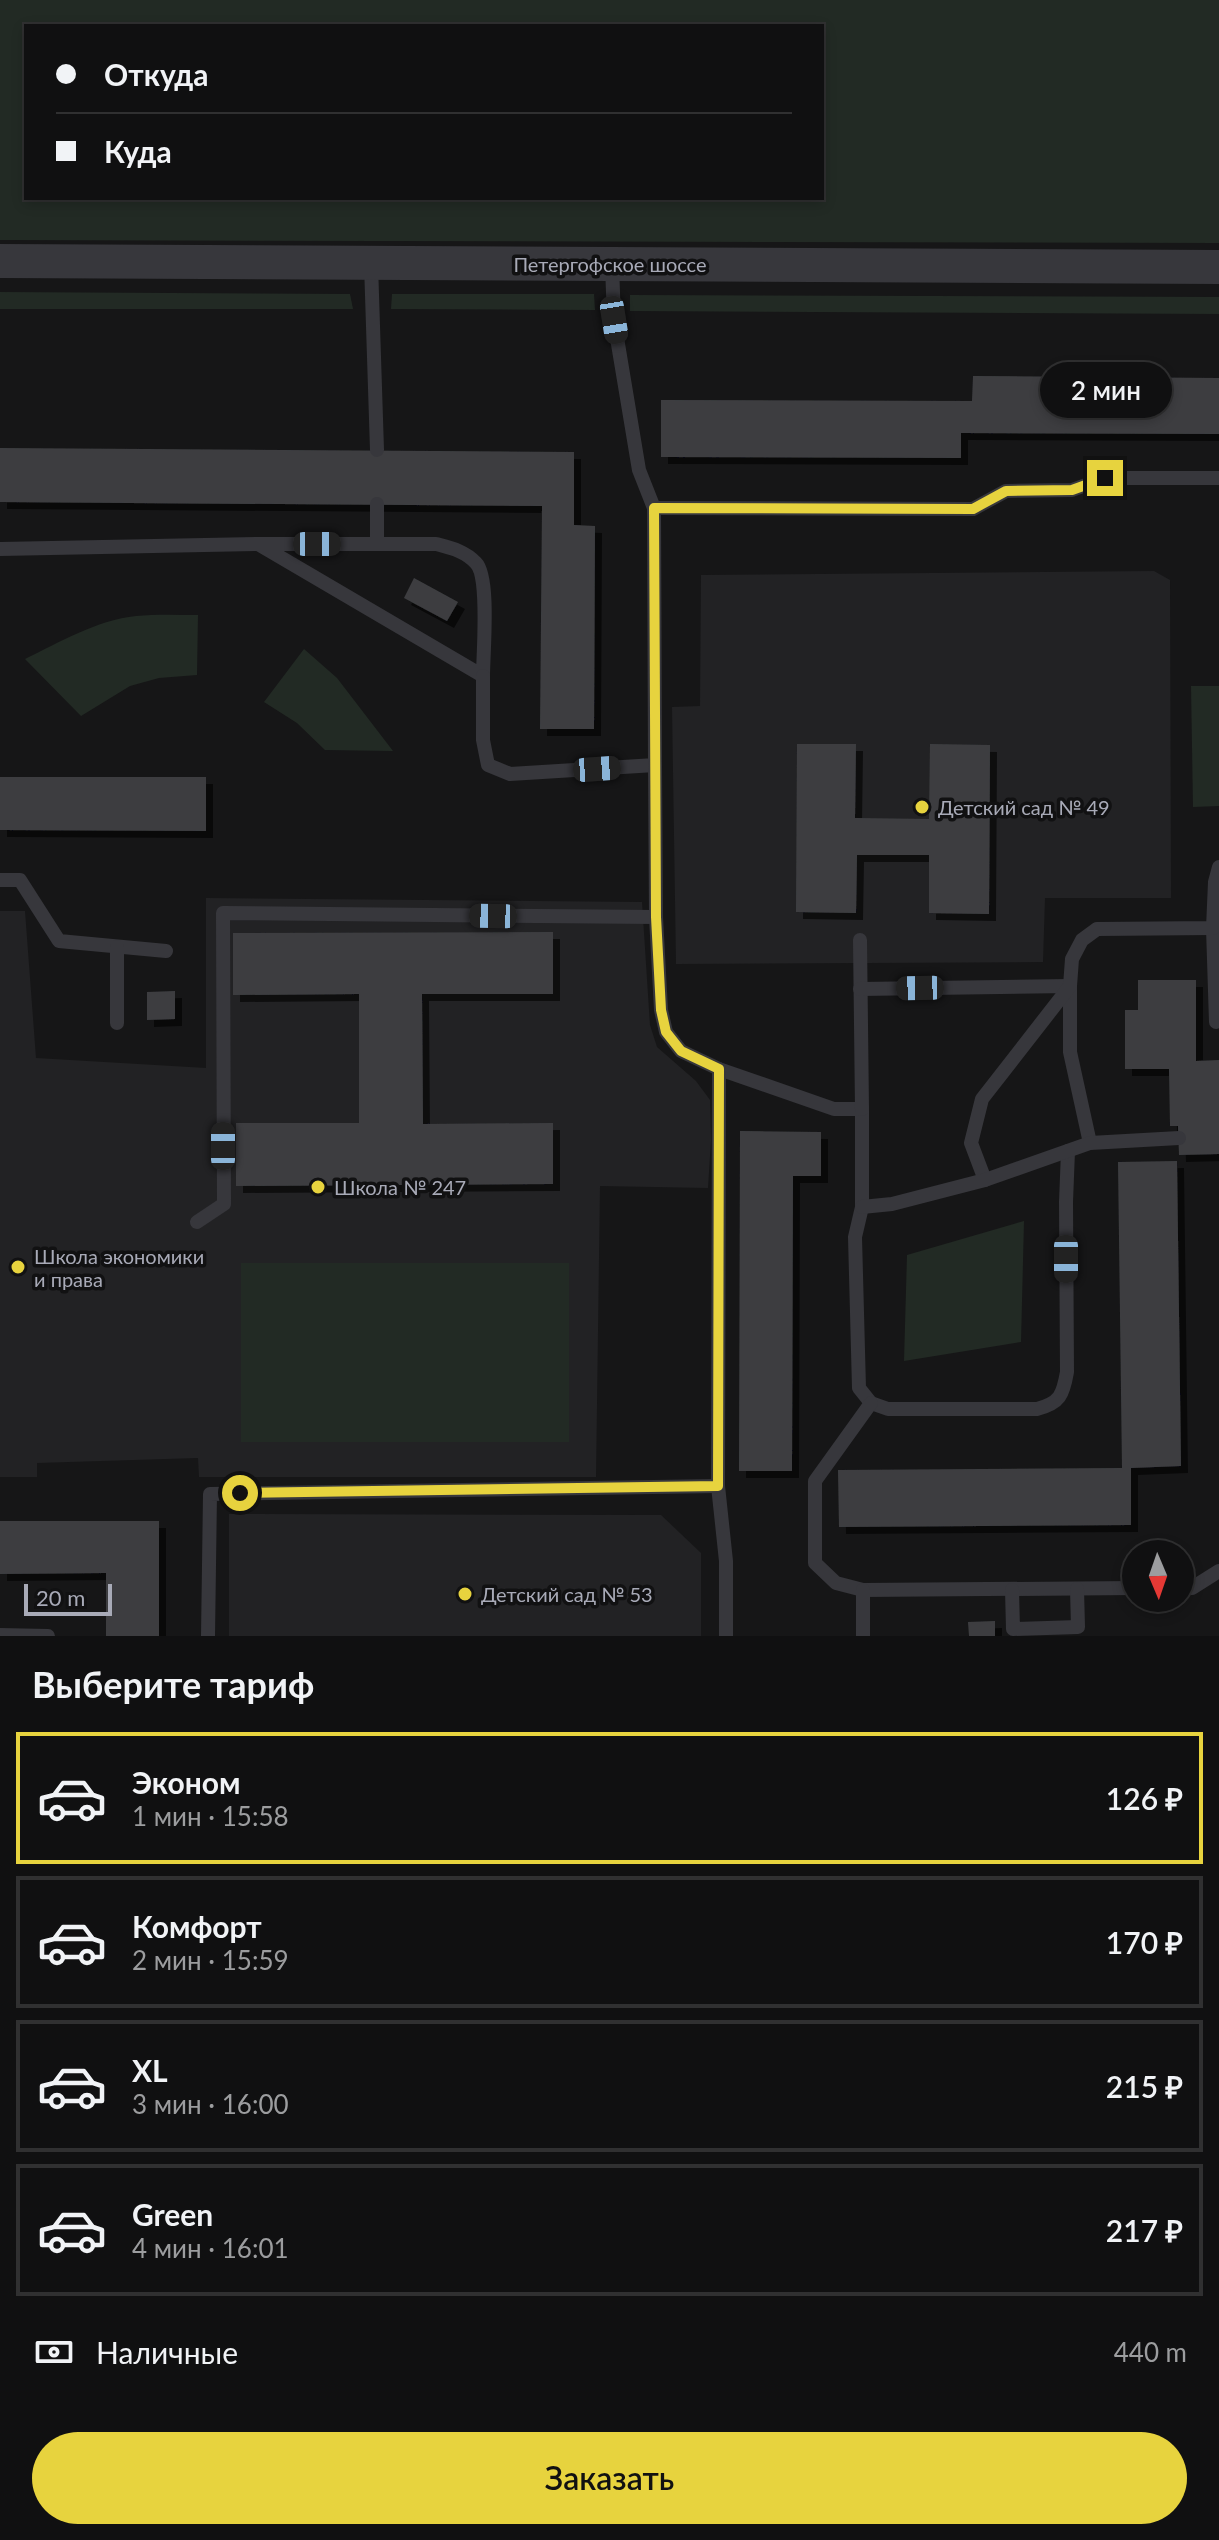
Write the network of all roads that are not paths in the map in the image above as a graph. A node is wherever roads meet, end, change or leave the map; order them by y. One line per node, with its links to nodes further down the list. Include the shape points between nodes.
1 (0, 261): 2 (street, Петергофское шоссе)
2 (371, 263): 3 (street, Петергофское шоссе); 5 (lane)
3 (612, 264): 4 (street, Петергофское шоссе); 8 (lane, via 614,320 639,470)
4 (1219, 267)
5 (377, 450)
6 (1219, 478): 8 (lane, via 1105,478 1072,490 1006,491 973,509)
7 (377, 504): 10 (lane)
8 (654, 508): 13 (lane)
9 (258, 544): 10 (lane); 11 (lane); 12 (lane)
10 (377, 544): 12 (lane, via 436,544 461,551 479,565 484,585)
11 (0, 549)
12 (483, 676): 13 (lane, via 488,765 510,774)
13 (655, 765): 16 (lane)
14 (1219, 867): 17 (lane)
15 (0, 880): 19 (lane, via 20,880 59,941)
16 (656, 917): 25 (lane, via 666,1032 681,1051); 32 (lane, via 223,913 224,1204)
17 (1213, 928): 21 (lane, via 1097,929 1082,940 1072,959); 23 (lane)
18 (860, 940): 22 (lane)
19 (117, 947): 20 (lane); 24 (lane)
20 (166, 951)
21 (1070, 986): 22 (lane); 28 (lane, via 1070,1052); 30 (lane, via 982,1099 971,1143)
22 (860, 989): 26 (lane)
23 (1216, 1022)
24 (117, 1023)
25 (719, 1069): 26 (lane, via 834,1109); 34 (lane)
26 (862, 1109): 31 (lane)
27 (1179, 1138): 28 (lane)
28 (1090, 1143): 29 (lane)
29 (1068, 1151): 30 (lane); 33 (lane, via 1064,1391 1053,1405 1037,1409 888,1409)
30 (985, 1180): 31 (lane)
31 (862, 1207): 33 (lane, via 855,1237 859,1388)
32 (197, 1222)
33 (871, 1403): 39 (lane, via 815,1481 815,1563 836,1583)
34 (718, 1486): 43 (lane, via 210,1494); 44 (lane)
35 (1219, 1571): 36 (lane)
36 (1194, 1587)
37 (1122, 1588): 38 (lane)
38 (1077, 1589): 40 (lane); 40 (lane, via 1078,1627 1013,1629)
39 (863, 1590): 40 (lane); 45 (lane)
40 (1012, 1590)
41 (0, 1635): 42 (lane)
42 (48, 1636)
43 (208, 1636)
44 (726, 1636)
45 (863, 1636)

